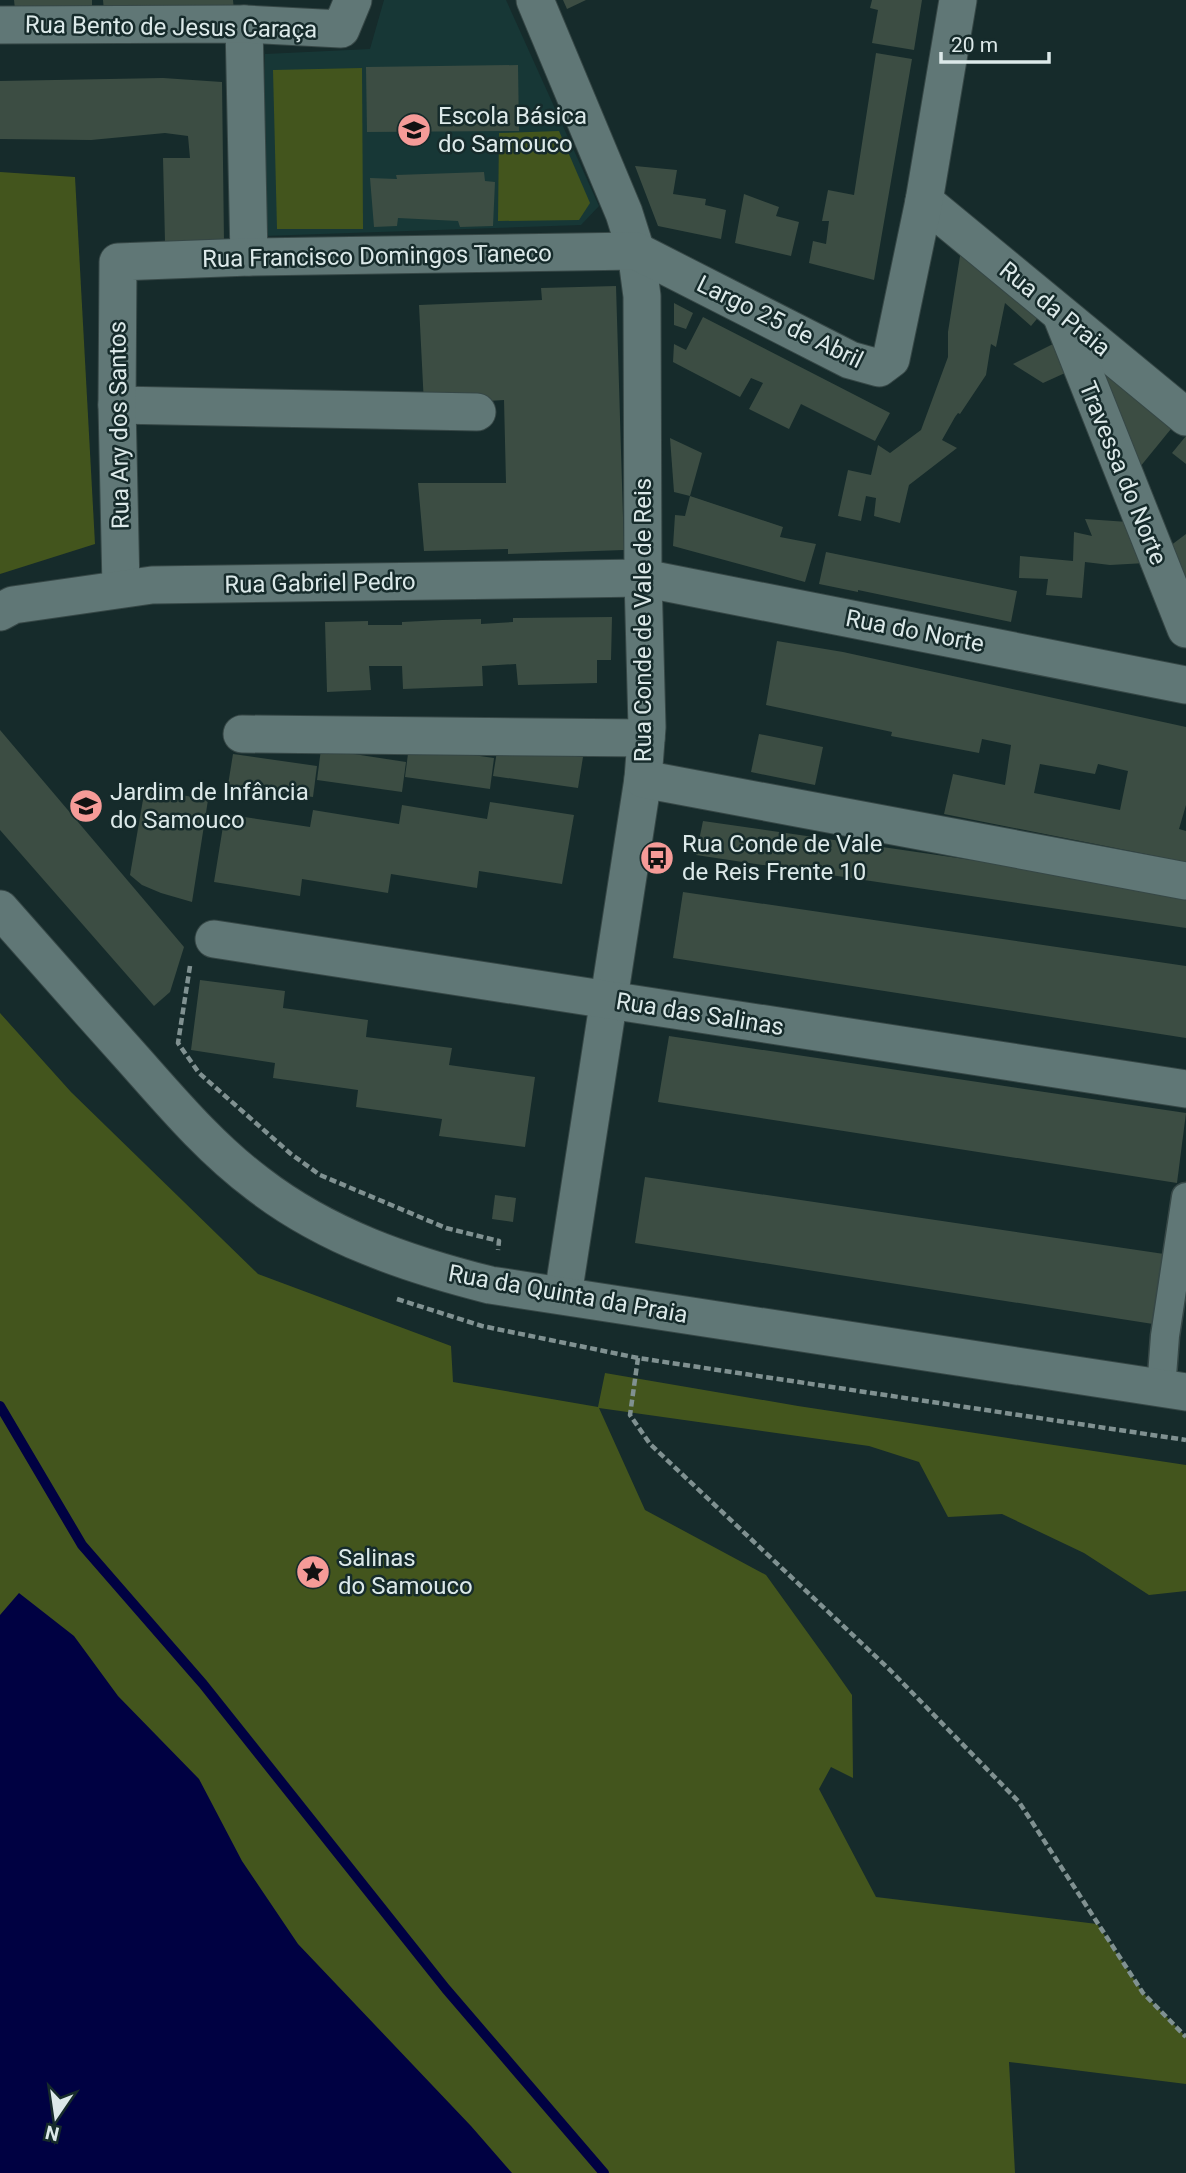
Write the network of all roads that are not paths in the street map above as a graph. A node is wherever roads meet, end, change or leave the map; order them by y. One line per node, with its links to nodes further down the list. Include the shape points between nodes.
1 (535, 0): 7 (street, Rua Conde de Vale de Reis)
2 (958, 0): 6 (street)
3 (347, 15): 4 (street, Rua Bento de Jesus Caraça)
4 (244, 24): 5 (street, Rua Bento de Jesus Caraça); 8 (street)
5 (0, 26)
6 (924, 201): 7 (street, Largo 25 de Abril, via 891,359 879,368 850,360); 10 (street, Rua da Praia)
7 (636, 251): 8 (street, Rua Francisco Domingos Taneco); 14 (street, Rua Conde de Vale de Reis, via 642,296)
8 (249, 257): 9 (street, Rua Francisco Domingos Taneco)
9 (118, 262): 11 (street, Rua Ary dos Santos)
10 (1062, 316): 13 (street, Rua da Praia); 17 (street, Travessa do Norte)
11 (117, 405): 12 (street); 15 (street, Rua Ary dos Santos)
12 (477, 412)
13 (1186, 417)
14 (643, 578): 15 (street, Rua Gabriel Pedro); 18 (street, Rua do Norte); 20 (street, Rua Conde de Vale de Reis)
15 (121, 587): 16 (street, Rua Gabriel Pedro, via 13,605)
16 (0, 612)
17 (1186, 629)
18 (1186, 685)
19 (242, 734): 20 (street)
20 (646, 738): 21 (street, Rua Conde de Vale de Reis)
21 (643, 779): 22 (street); 25 (street, Rua Conde de Vale de Reis)
22 (1186, 881)
23 (0, 909): 28 (street, Rua da Quinta da Praia, via 189,1122 259,1185 337,1233 414,1265 490,1285)
24 (214, 939): 25 (street, Rua das Salinas)
25 (609, 1000): 26 (street, Rua das Salinas); 28 (street, Rua Conde de Vale de Reis)
26 (1186, 1089)
27 (1186, 1196): 29 (street, via 1165,1336)
28 (563, 1295): 29 (street, Rua da Quinta da Praia)
29 (1173, 1390)

